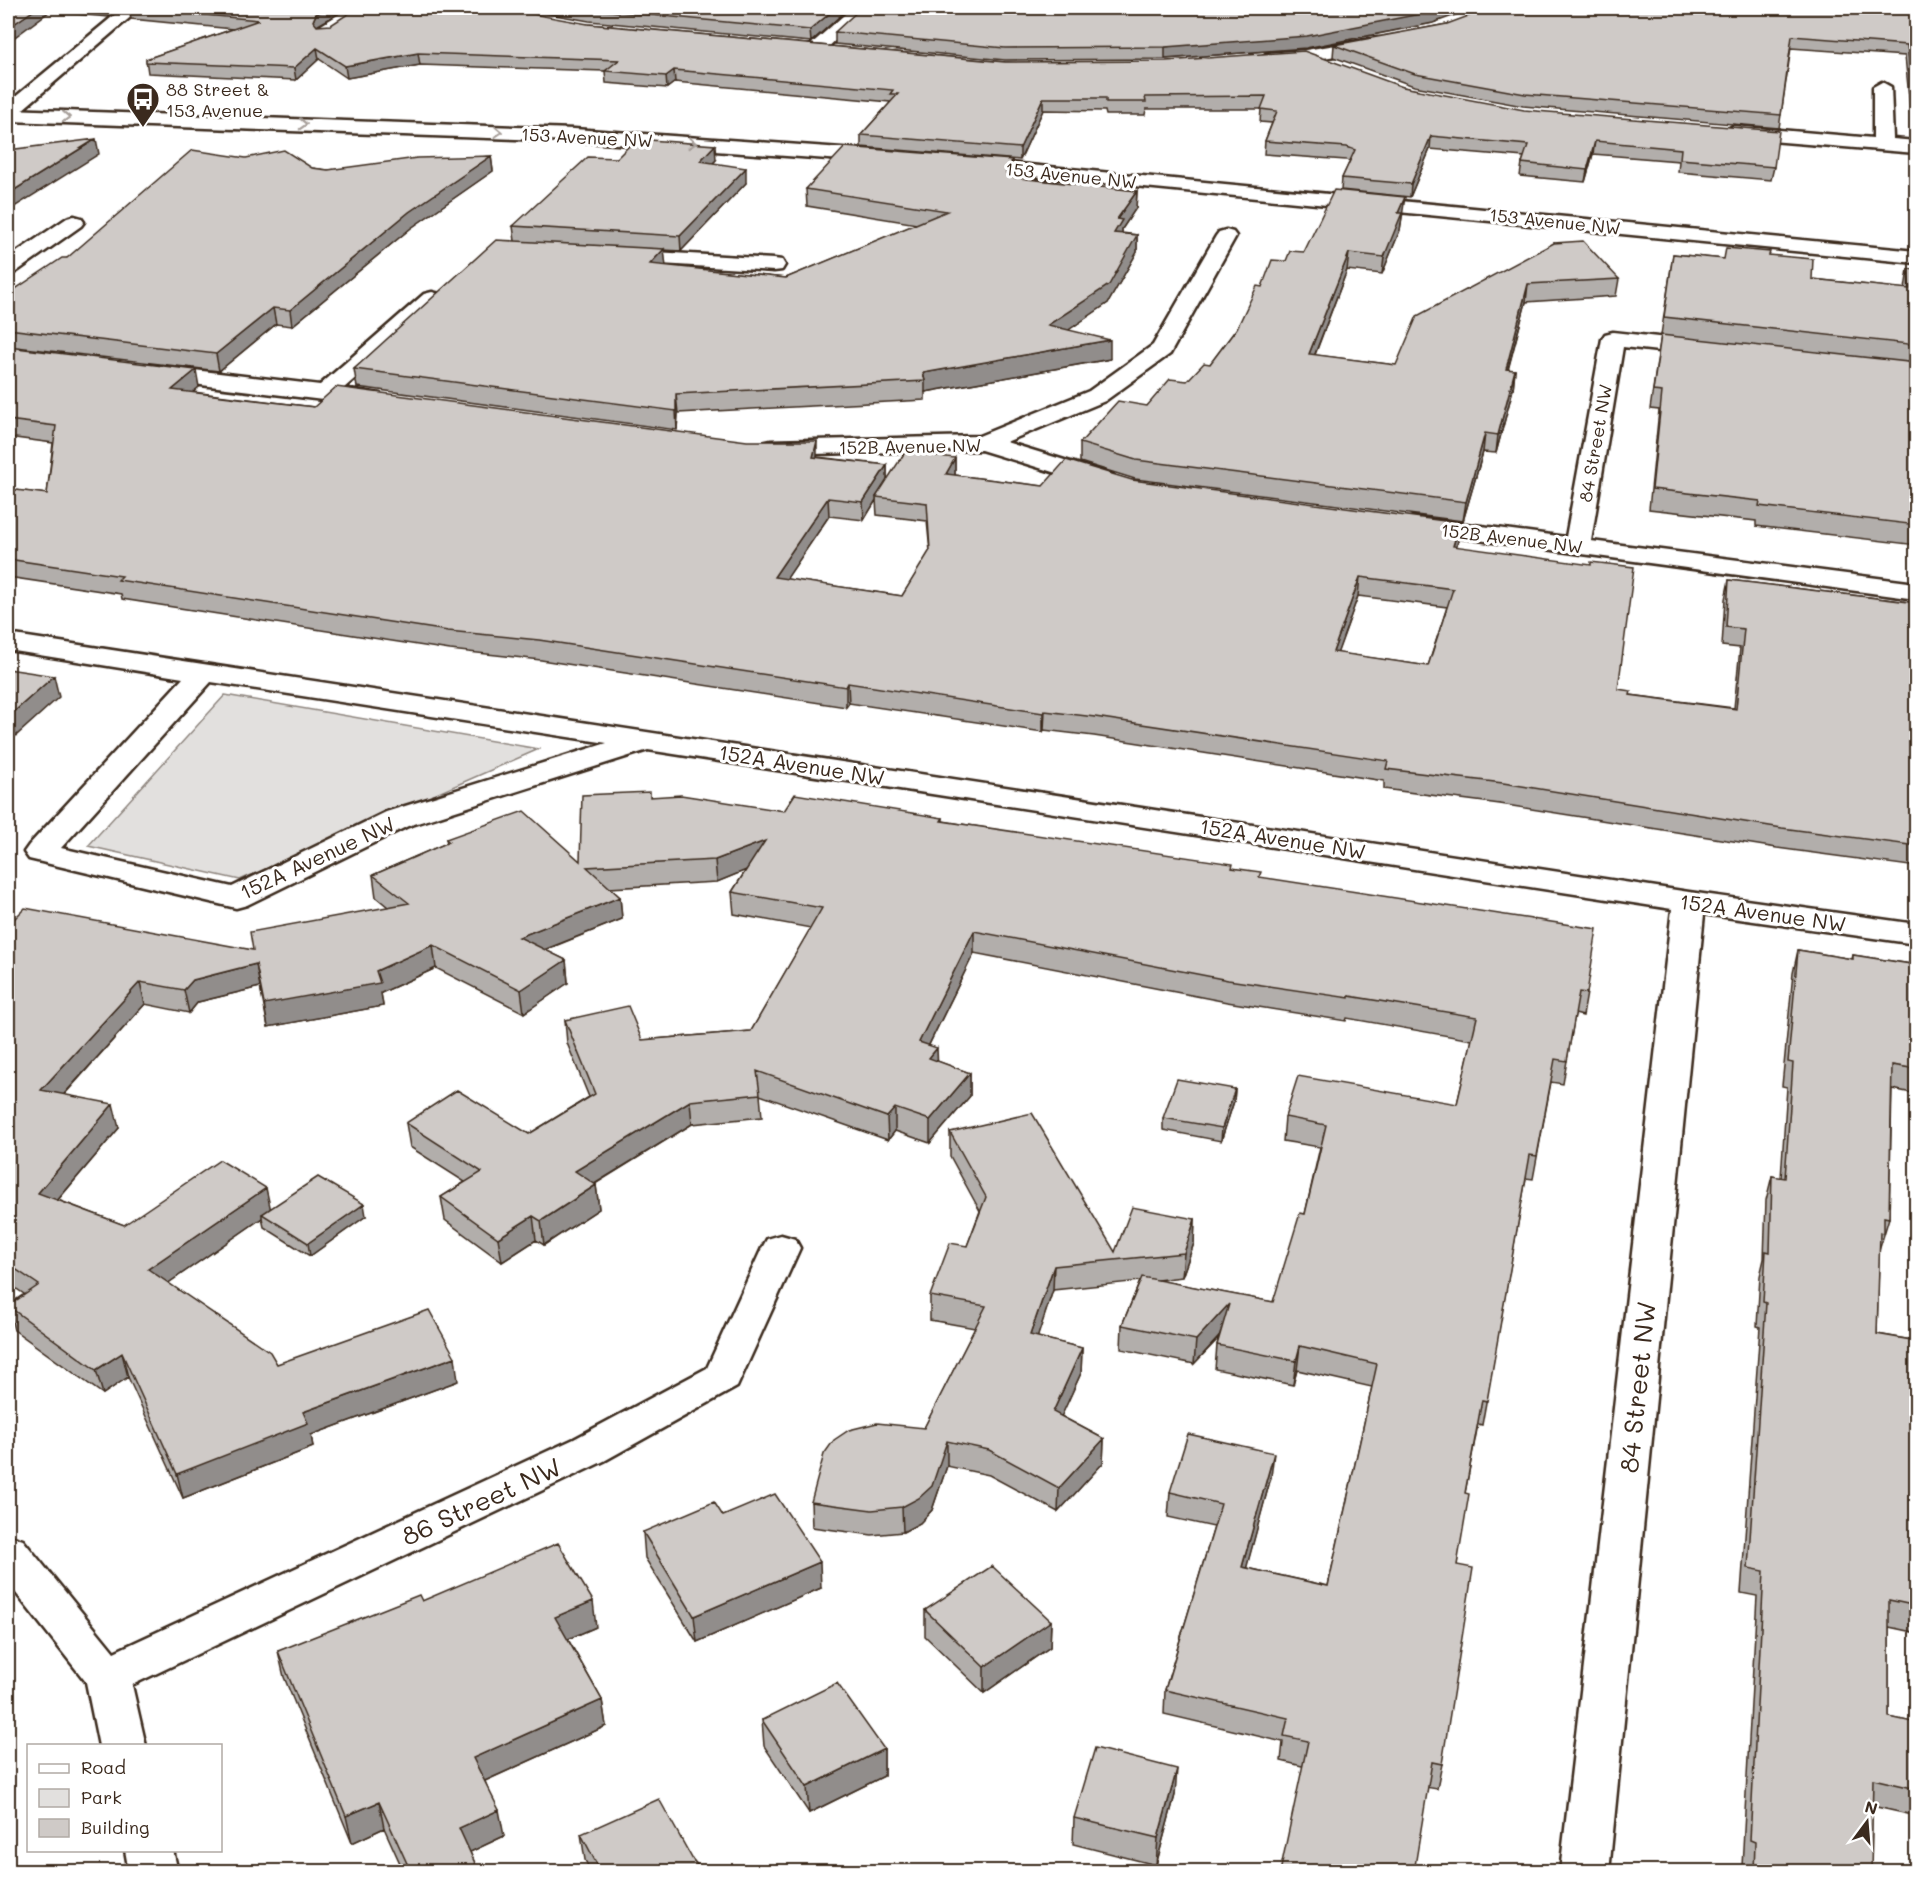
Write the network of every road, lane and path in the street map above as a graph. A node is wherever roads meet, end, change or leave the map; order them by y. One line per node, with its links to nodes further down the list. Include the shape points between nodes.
1 (133, 8): 10 (street)
2 (861, 8): 4 (street, via 808,51)
3 (1392, 40): 5 (street)
4 (838, 53)
5 (1306, 55): 6 (street); 7 (street)
6 (1247, 59)
7 (1337, 66)
8 (1882, 87): 16 (street)
9 (8, 95): 10 (street)
10 (28, 95): 11 (street); 13 (street)
11 (51, 96)
12 (437, 111): 14 (street, 153 Avenue NW)
13 (8, 114): 18 (street, 153 Avenue NW, one-way to 18, via 574,135)
14 (617, 119)
15 (1716, 131): 16 (street)
16 (1883, 144): 17 (street)
17 (1917, 147)
18 (906, 159)
19 (951, 163): 23 (street, 153 Avenue NW)
20 (74, 222): 25 (street)
21 (1226, 237): 31 (street, via 1162,349 1097,396)
22 (596, 254): 24 (street)
23 (1917, 256)
24 (774, 265)
25 (8, 267)
26 (447, 286): 29 (street)
27 (1730, 352): 35 (street, 84 Street NW, via 1614,339)
28 (125, 369): 29 (street)
29 (325, 393): 30 (street)
30 (396, 402)
31 (983, 443): 32 (street, 152B Avenue NW); 33 (street, 152B Avenue NW)
32 (748, 449)
33 (1122, 485)
34 (1390, 522): 35 (street, 152B Avenue NW)
35 (1576, 547): 36 (street, 152B Avenue NW)
36 (1917, 591)
37 (8, 642): 38 (street, 152A Avenue NW)
38 (203, 673): 39 (street, 152A Avenue NW); 39 (street, 152A Avenue NW, via 40,852 236,898 397,819)
39 (649, 740): 40 (street, 152A Avenue NW)
40 (1689, 902): 41 (street, 152A Avenue NW); 48 (street, 84 Street NW)
41 (1917, 934)
42 (780, 1248): 44 (street, 86 Street NW, via 723,1377 589,1450)
43 (8, 1552): 44 (street)
44 (107, 1676): 45 (street)
45 (123, 1744)
46 (149, 1852): 47 (street)
47 (154, 1872)
48 (1584, 1872)

